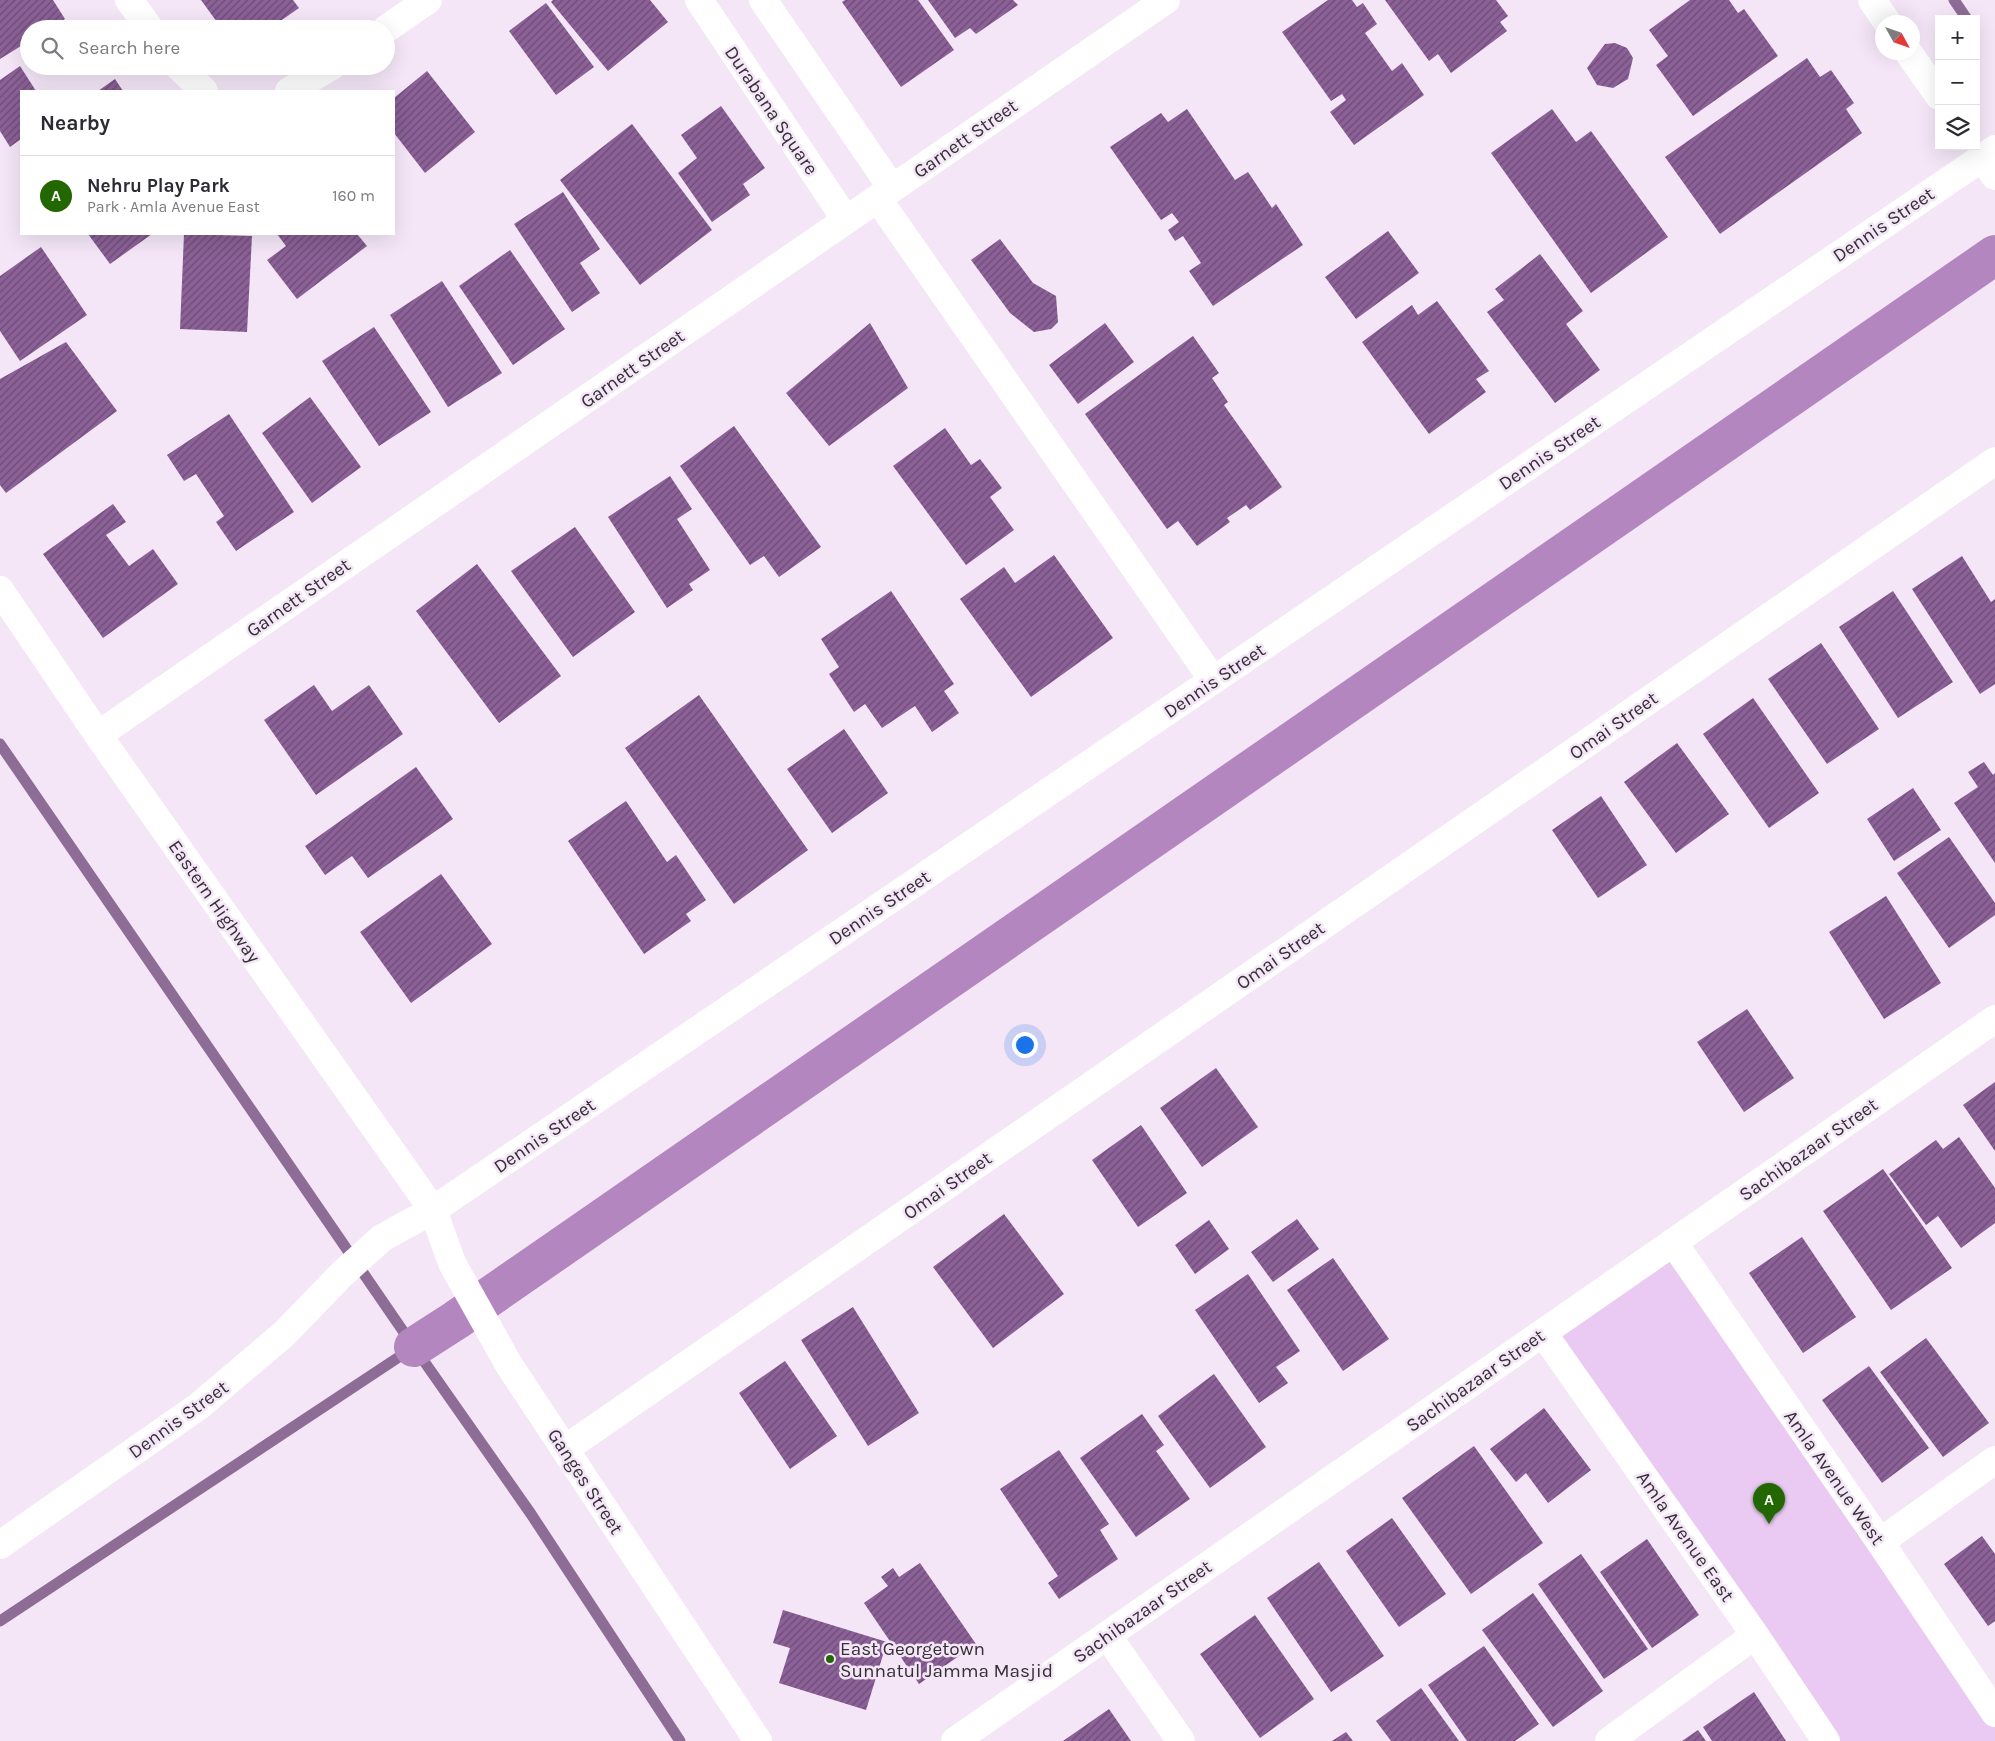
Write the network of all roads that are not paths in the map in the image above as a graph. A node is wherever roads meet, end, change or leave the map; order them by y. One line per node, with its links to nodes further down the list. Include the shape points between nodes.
1 (129, 0): 8 (street)
2 (428, 0): 9 (street)
3 (699, 0): 18 (street, Durabana Square)
4 (763, 0): 17 (street)
5 (1166, 0): 17 (street, Garnett Street)
6 (1872, 0): 7 (street)
7 (1883, 15)
8 (143, 20)
9 (395, 23)
10 (1914, 60): 15 (street)
11 (187, 75): 13 (street)
12 (317, 75): 14 (street)
13 (203, 90)
14 (291, 90)
15 (1935, 90)
16 (1986, 157): 21 (street, Dennis Street)
17 (885, 194): 18 (street, Garnett Street); 21 (street)
18 (846, 220): 22 (street, Garnett Street)
19 (1995, 461): 27 (street, Omai Street)
20 (0, 590): 22 (street, Eastern Highway)
21 (1212, 680): 24 (street, Dennis Street)
22 (98, 736): 24 (street, Eastern Highway)
23 (1995, 1019): 25 (street, Sachibazaar Street)
24 (433, 1210): 27 (street, Ganges Street, via 452,1263 509,1365); 30 (street, Dennis Street, via 382,1238 285,1333 206,1400)
25 (1672, 1242): 26 (street, Sachibazaar Street); 29 (street, Amla Avenue West)
26 (1543, 1333): 31 (street, Sachibazaar Street); 32 (street, Amla Avenue East)
27 (565, 1449): 34 (street, Ganges Street)
28 (1995, 1460): 29 (street)
29 (1880, 1542): 33 (street, Amla Avenue West)
30 (0, 1545)
31 (1108, 1635): 35 (street, Sachibazaar Street); 36 (street)
32 (1755, 1635): 37 (street); 38 (street, Amla Avenue East)
33 (1995, 1712)
34 (758, 1741)
35 (955, 1741)
36 (1181, 1741)
37 (1609, 1741)
38 (1826, 1741)

